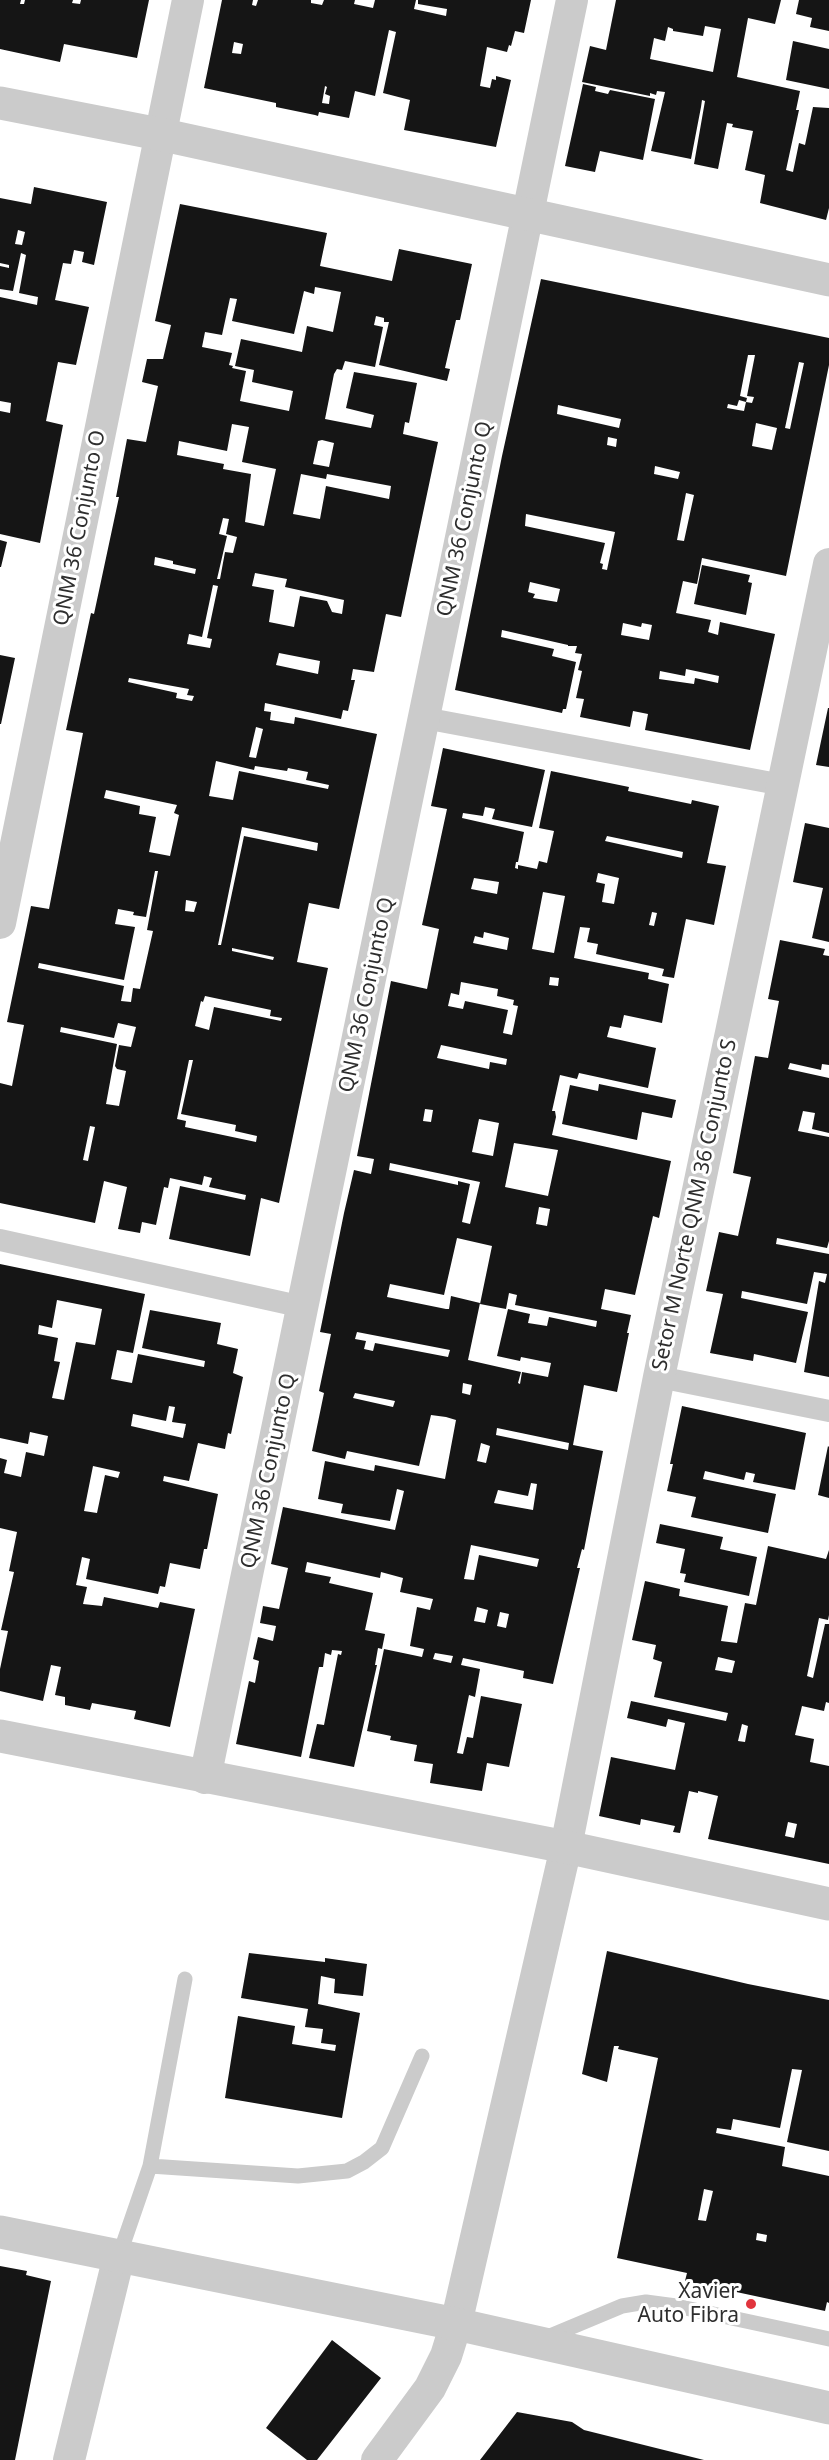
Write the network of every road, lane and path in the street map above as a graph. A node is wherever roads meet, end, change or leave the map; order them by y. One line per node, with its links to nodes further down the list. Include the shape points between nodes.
1 (188, 0): 4 (street, QNM 36 Conjunto O)
2 (572, 0): 5 (street, QNM 36 Conjunto Q)
3 (0, 103): 4 (street)
4 (159, 134): 5 (street); 10 (street, QNM 36 Conjunto O)
5 (528, 213): 6 (street); 8 (street, QNM 36 Conjunto Q)
6 (829, 280)
7 (829, 564): 9 (street, Setor M Norte QNM 36 Conjunto S)
8 (424, 718): 9 (street); 12 (street, QNM 36 Conjunto Q)
9 (783, 785): 13 (street, Setor M Norte QNM 36 Conjunto S)
10 (0, 923)
11 (0, 1240): 12 (street)
12 (303, 1307): 16 (street, QNM 36 Conjunto Q)
13 (659, 1377): 14 (street); 17 (street, Setor M Norte QNM 36 Conjunto S)
14 (829, 1411)
15 (0, 1736): 16 (street)
16 (205, 1778): 17 (street)
17 (566, 1847): 18 (street); 24 (street, Setor M Norte QNM 36 Conjunto S)
18 (829, 1905)
19 (185, 1979): 21 (lane)
20 (422, 2056): 21 (lane, via 382,2148 347,2171 298,2176)
21 (150, 2166): 23 (lane)
22 (0, 2232): 23 (street)
23 (119, 2256): 24 (street); 28 (street)
24 (456, 2324): 26 (street); 29 (street, Setor M Norte QNM 36 Conjunto S, via 430,2388)
25 (829, 2339): 26 (lane, via 646,2302 622,2306)
26 (535, 2342): 27 (street)
27 (829, 2408)
28 (69, 2460)
29 (377, 2460)

